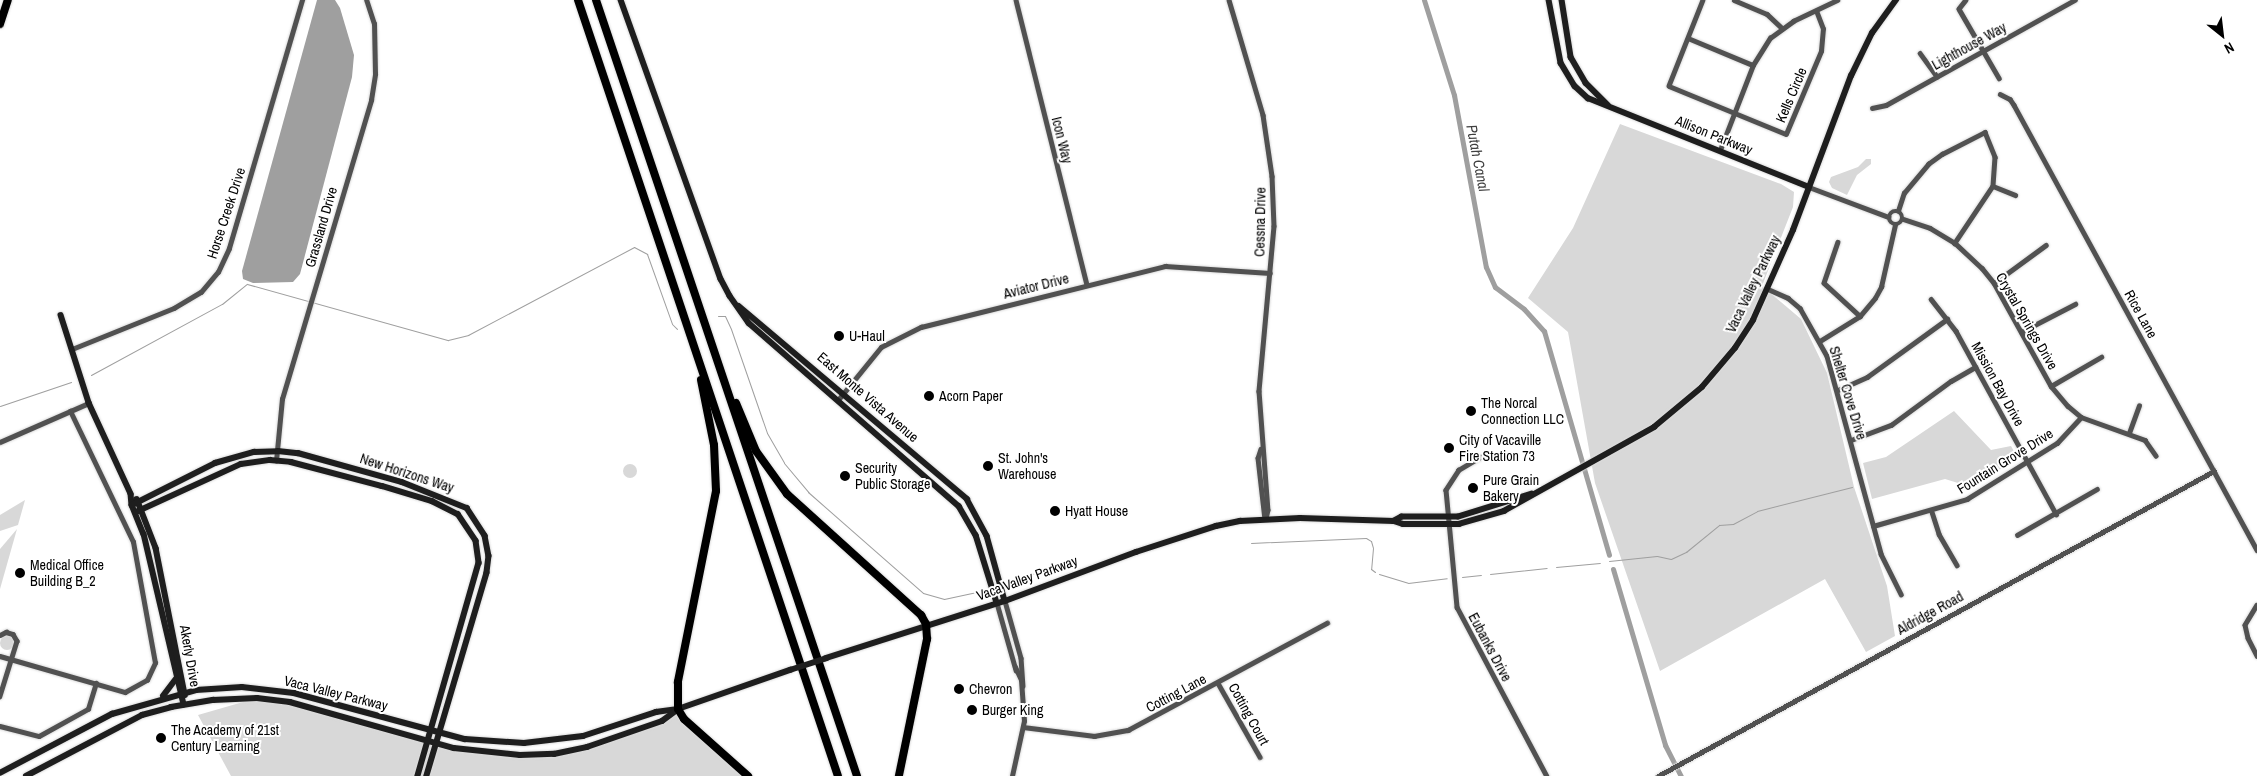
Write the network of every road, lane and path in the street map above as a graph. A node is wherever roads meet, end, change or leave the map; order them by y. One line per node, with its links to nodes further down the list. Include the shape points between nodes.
1 (8, 0): 18 (highway)
2 (302, 0): 54 (street, Horse Creek Drive, via 229,248 218,272 200,292 174,308)
3 (366, 0): 69 (street, Grassland Drive, via 374,24 375,74 371,100 282,399)
4 (578, 0): 55 (highway)
5 (596, 0): 52 (highway)
6 (620, 0): 46 (street, East Monte Vista Avenue, via 721,279)
7 (1016, 0): 43 (street, Icon Way)
8 (1229, 0): 41 (street, Cessna Drive, via 1269,143 1274,226)
9 (1550, 0): 27 (street, Allison Parkway, via 1555,43 1565,72 1588,98)
10 (1562, 0): 27 (street, Allison Parkway, via 1571,57 1586,82)
11 (1703, 0): 20 (street)
12 (1734, 0): 19 (street, via 1767,14)
13 (1837, 0): 17 (street)
14 (1896, 0): 32 (street, Vaca Valley Parkway, via 1872,33 1851,76)
15 (1966, 0): 21 (street, via 1959,9)
16 (2076, 0): 21 (street, Lighthouse Way)
17 (1816, 11): 19 (street); 29 (street, Kells Circle, via 1823,30 1821,51 1786,134)
18 (0, 24)
19 (1782, 28): 23 (street)
20 (1688, 38): 23 (street); 29 (street, via 1669,86)
21 (1984, 50): 24 (street, Lighthouse Way); 25 (street)
22 (1920, 53): 24 (street)
23 (1753, 65): 29 (street)
24 (1937, 76): 28 (street, Lighthouse Way, via 1886,105)
25 (1999, 78)
26 (2000, 94): 74 (street, Rice Lane, via 2014,105)
27 (1609, 107): 30 (street, Allison Parkway)
28 (1872, 108)
29 (1735, 114): 30 (street)
30 (1720, 150): 32 (street, Allison Parkway)
31 (1993, 186): 33 (street); 34 (street, via 1993,147 1988,135 1980,133 1928,164 1904,194); 39 (street)
32 (1809, 187): 35 (street); 44 (street, Vaca Valley Parkway)
33 (2015, 194)
34 (1898, 211): 35 (street); 36 (street)
35 (1889, 217): 37 (street)
36 (1903, 219): 37 (street); 39 (street, Crystal Springs Drive, via 1930,228)
37 (1895, 225): 49 (street, via 1881,287)
38 (1838, 242): 49 (street, via 1824,283)
39 (1955, 242): 42 (street, Crystal Springs Drive)
40 (2046, 245): 42 (street)
41 (1270, 273): 43 (street, Aviator Drive, via 1165,266); 85 (street, Cessna Drive, via 1259,378 1261,449 1258,458)
42 (1994, 283): 51 (street, Crystal Springs Drive)
43 (1087, 284): 60 (street, Aviator Drive, via 908,331 881,348)
44 (1768, 289): 53 (street, Shelter Cove Drive, via 1800,308); 86 (street, Vaca Valley Parkway, via 1735,348 1702,387 1654,427 1532,494)
45 (1931, 299): 50 (street, Mission Bay Drive)
46 (736, 304): 60 (street, East Monte Vista Avenue); 61 (street, East Monte Vista Avenue, via 749,324)
47 (2075, 304): 51 (street)
48 (61, 315): 54 (street, Akerly Drive)
49 (1860, 316): 53 (street)
50 (1947, 319): 57 (street, Mission Bay Drive); 59 (street, via 1867,377)
51 (2022, 332): 58 (street, Crystal Springs Drive)
52 (709, 336): 96 (highway, via 750,436 776,481 800,507 921,615); 123 (highway)
53 (1820, 341): 59 (street, Shelter Cove Drive)
54 (72, 349): 62 (street, Akerly Drive)
55 (696, 351): 109 (highway, via 714,444 716,491 678,682); 122 (highway)
56 (2101, 357): 58 (street)
57 (1976, 367): 67 (street, via 1951,381 1891,425); 73 (street, Mission Bay Drive)
58 (2051, 386): 65 (street, Crystal Springs Drive)
59 (1838, 390): 67 (street, Shelter Cove Drive)
60 (844, 392): 61 (street, Aviator Drive); 84 (street, East Monte Vista Avenue, via 956,489)
61 (838, 400): 75 (street, East Monte Vista Avenue)
62 (89, 404): 64 (street); 77 (street, Akerly Drive)
63 (2139, 406): 66 (street)
64 (70, 411): 68 (street); 102 (street, via 134,542 156,655 152,674 139,686 125,692)
65 (2081, 417): 66 (street, Crystal Springs Drive); 73 (street, Fountain Grove Drive, via 2057,443)
66 (2130, 433): 70 (street, Crystal Springs Drive, via 2146,440)
67 (1851, 440): 87 (street, Shelter Cove Drive)
68 (0, 442)
69 (278, 451): 72 (street, Grassland Drive); 78 (street, New Horizons Way, via 254,452 215,463); 113 (street, New Horizons Way, via 298,453 454,500 467,508 480,527 489,556 487,573)
70 (2156, 456)
71 (1481, 458): 86 (street, Eubanks Drive, via 1459,470 1448,483)
72 (276, 461): 80 (street, New Horizons Way, via 242,464); 112 (street, New Horizons Way, via 325,470 432,501 458,514 472,532 478,552 476,580)
73 (2027, 462): 82 (street, Fountain Grove Drive, via 1967,499); 83 (street, Mission Bay Drive)
74 (2214, 471): 89 (street, Rice Lane); 127 (street, Aldridge Road)
75 (934, 482): 84 (street, via 952,494 972,518); 93 (street, East Monte Vista Avenue, via 968,518)
76 (2097, 489): 83 (street)
77 (131, 494): 78 (street, Akerly Drive); 79 (street, Akerly Drive)
78 (139, 501): 79 (street, New Horizons Way); 80 (street, Akerly Drive)
79 (132, 505): 81 (street, Akerly Drive)
80 (143, 509): 81 (street, New Horizons Way); 105 (street, Akerly Drive, via 156,548)
81 (136, 512): 101 (street, Akerly Drive, via 147,544)
82 (1932, 512): 87 (street, Fountain Grove Drive); 90 (street, via 1939,534)
83 (2056, 514): 88 (street)
84 (979, 518): 92 (street, East Monte Vista Avenue)
85 (1266, 519): 86 (street, Vaca Valley Parkway, via 1394,521 1402,517); 92 (street, Vaca Valley Parkway, via 1207,528)
86 (1448, 521): 126 (street, Eubanks Drive, via 1457,607)
87 (1874, 526): 91 (street, Shelter Cove Drive, via 1885,563)
88 (2017, 535)
89 (2257, 550)
90 (1957, 565)
91 (1901, 594)
92 (1005, 601): 93 (street, Vaca Valley Parkway); 104 (street, via 1023,671)
93 (997, 603): 96 (street, Vaca Valley Parkway); 104 (street)
94 (2257, 605): 99 (street, via 2245,625)
95 (1327, 623): 103 (street, Cotting Lane)
96 (926, 624): 109 (street, Vaca Valley Parkway, bridge); 124 (highway, via 927,639)
97 (0, 635): 100 (street, via 6,632 13,634 17,641)
98 (0, 656): 100 (street)
99 (2257, 656)
100 (11, 660): 102 (street); 106 (street)
101 (176, 679): 105 (street, Akerly Drive); 107 (street)
102 (96, 683): 110 (street, via 88,709 38,736)
103 (1218, 683): 111 (street, Cotting Lane, via 1138,727 1113,734 1094,736); 116 (street, Cotting Court)
104 (1022, 690): 111 (street)
105 (182, 692): 107 (street, Vaca Valley Parkway); 108 (street, Akerly Drive); 112 (street, Vaca Valley Parkway, via 229,687 278,690)
106 (0, 696)
107 (162, 697): 117 (street, Vaca Valley Parkway, via 112,714)
108 (184, 704): 114 (street, Vaca Valley Parkway, via 240,698 274,700 307,706); 118 (street, Vaca Valley Parkway, via 131,720)
109 (678, 710): 113 (street, Vaca Valley Parkway, via 656,712 583,736 535,743 479,741); 115 (street, Vaca Valley Parkway, via 662,721 638,730 554,754 502,755); 121 (highway)
110 (0, 726)
111 (1023, 727): 125 (street)
112 (431, 730): 113 (street, Vaca Valley Parkway); 114 (street, New Horizons Way)
113 (440, 733): 115 (street, New Horizons Way)
114 (427, 742): 115 (street, Vaca Valley Parkway); 119 (street, New Horizons Way)
115 (436, 744): 120 (street, New Horizons Way)
116 (1260, 757)
117 (0, 773)
118 (26, 776)
119 (418, 776)
120 (427, 776)
121 (748, 776)
122 (838, 776)
123 (857, 776)
124 (900, 776)
125 (1012, 776)
126 (1547, 776)
127 (1658, 776)

